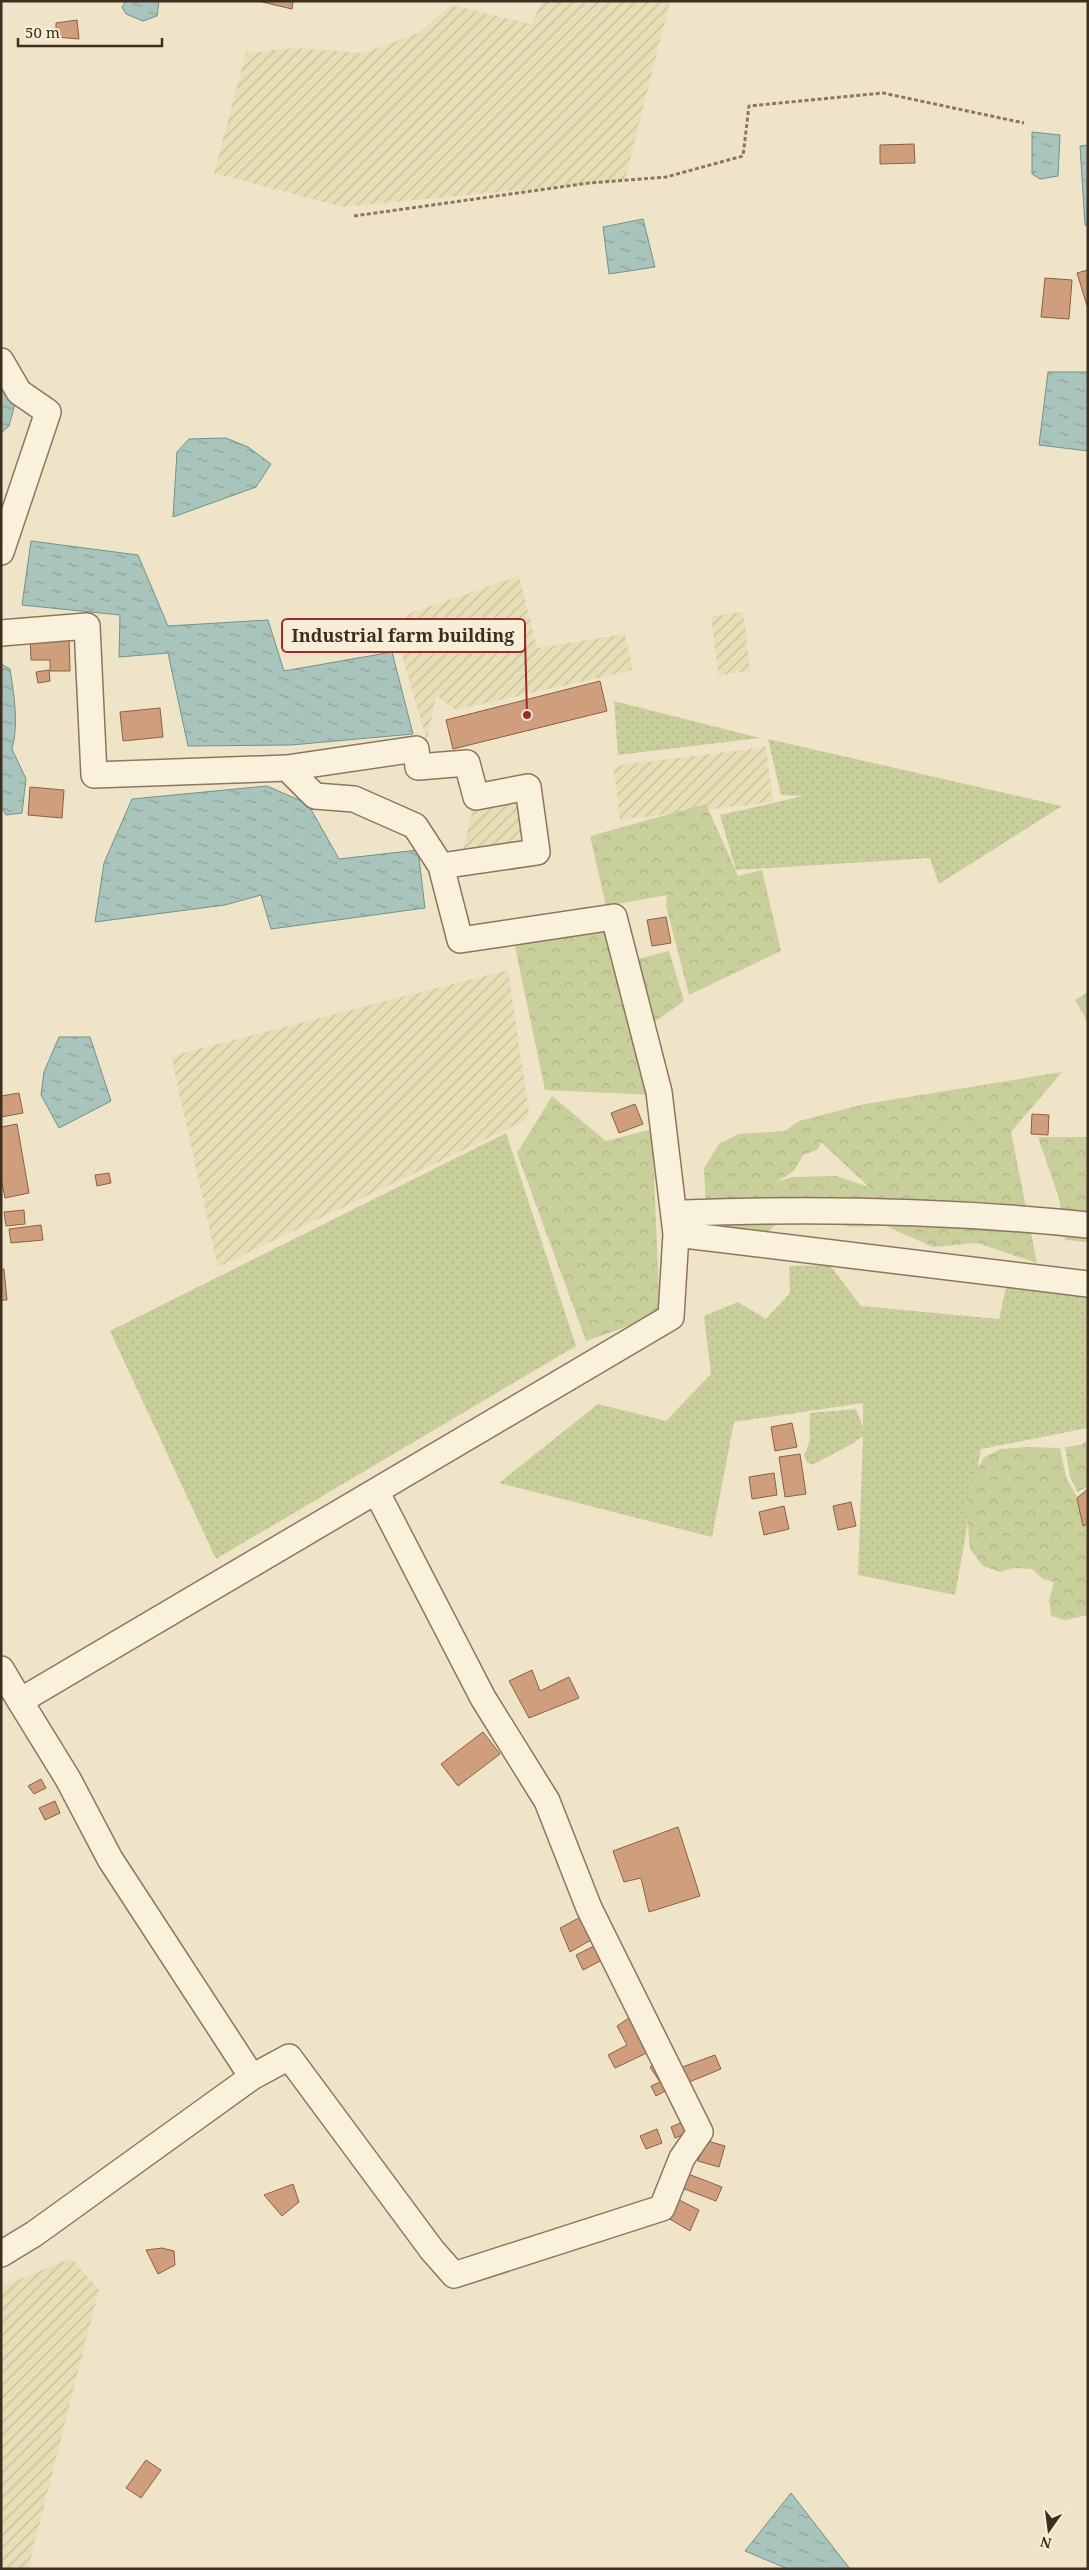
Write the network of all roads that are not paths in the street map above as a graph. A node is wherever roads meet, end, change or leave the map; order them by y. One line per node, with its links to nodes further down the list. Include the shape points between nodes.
1 (1, 361): 2 (street, via 19,392 48,412)
2 (1, 552)
3 (1, 633): 4 (street, via 87,626 94,775)
4 (287, 768): 5 (street, via 314,796 354,800 415,826); 5 (street, via 416,749 418,767 467,763 476,797 528,786 537,852)
5 (441, 866): 7 (street, via 460,940 614,917 659,1092)
6 (1088, 1224): 7 (street, via 759,1210 685,1213)
7 (676, 1234): 8 (street); 9 (street, via 671,1317)
8 (1088, 1284)
9 (376, 1491): 11 (street); 12 (street, via 483,1698 547,1801 590,1908 700,2132 682,2158 662,2208 454,2274 432,2250 289,2056)
10 (1, 1669): 11 (street)
11 (20, 1701): 12 (street, via 68,1779 110,1859)
12 (252, 2077): 13 (street, via 34,2234)
13 (1, 2254)

